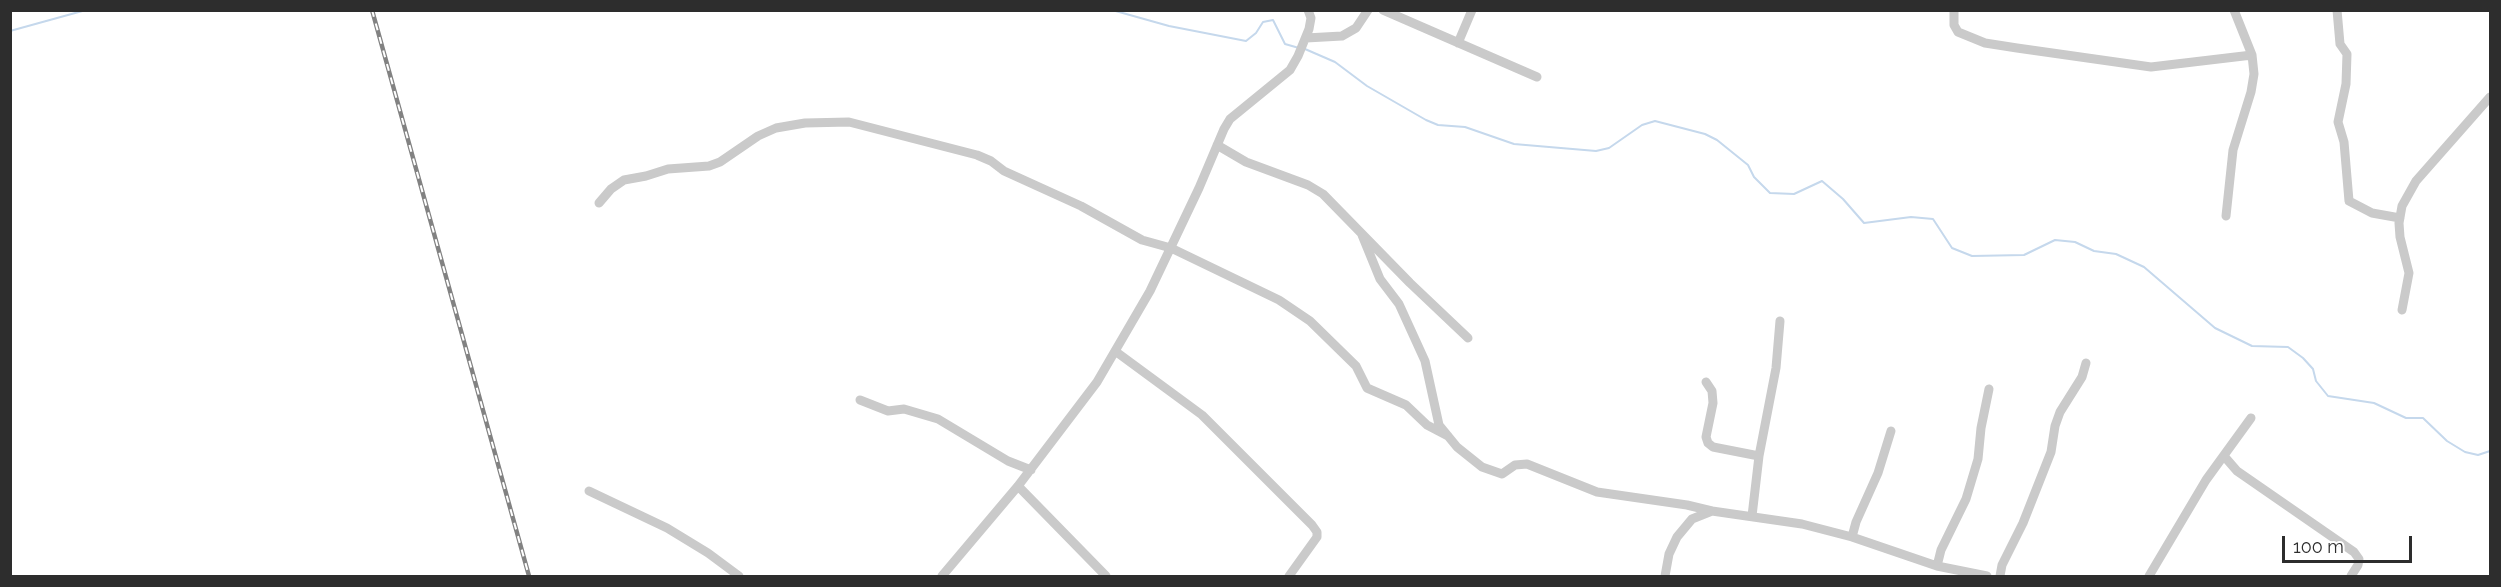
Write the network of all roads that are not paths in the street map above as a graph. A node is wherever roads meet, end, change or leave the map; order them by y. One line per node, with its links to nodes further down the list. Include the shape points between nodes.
1 (1308, 10): 8 (street, via 1311,18)
2 (1368, 10): 8 (street, via 1356,28 1342,36)
3 (1383, 10): 9 (street)
4 (1472, 10): 9 (street)
5 (1954, 10): 10 (street, via 1958,32 1985,43 2017,48 2151,67)
6 (2234, 10): 10 (street)
7 (2337, 10): 16 (street, via 2340,44 2347,54 2338,122 2344,142 2349,201 2372,213)
8 (1304, 42): 13 (street, via 1290,70 1230,120)
9 (1458, 43): 11 (street)
10 (2252, 55): 15 (street, via 2251,92 2233,150)
11 (1537, 76)
12 (2490, 97): 16 (street, via 2416,181 2407,194)
13 (1218, 145): 17 (street, via 1246,162 1323,194); 18 (street)
14 (599, 203): 18 (street, via 624,180 668,169 709,166 776,128 805,123 849,123 977,155 1142,240)
15 (2226, 216)
16 (2400, 218): 19 (street, via 2400,237 2409,273)
17 (1362, 235): 21 (street); 29 (street, via 1380,279 1399,304 1425,361 1439,425)
18 (1171, 248): 22 (street); 29 (street, via 1287,305 1310,321 1356,366 1367,388 1406,405 1427,425)
19 (2402, 310)
20 (1780, 321): 30 (street, via 1776,368)
21 (1468, 338)
22 (1115, 351): 32 (street, via 1097,382); 42 (street, via 1202,416 1312,525 1317,537)
23 (2086, 363): 45 (street, via 2082,377 2060,412 2050,452)
24 (1706, 381): 30 (street, via 1713,403 1708,443)
25 (1989, 389): 38 (street, via 1978,459 1966,499)
26 (860, 400): 32 (street, via 888,411 904,409 938,419)
27 (2251, 418): 31 (street)
28 (1890, 431): 37 (street)
29 (1448, 436): 35 (street, via 1482,467 1502,474 1515,465 1527,464 1597,492)
30 (1758, 456): 36 (street)
31 (2224, 456): 46 (street); 47 (street, via 2237,471 2354,552 2359,559)
32 (1031, 470): 33 (street)
33 (1018, 486): 40 (street); 41 (street)
34 (589, 492): 39 (street, via 667,528)
35 (1712, 511): 36 (street); 43 (street, via 1692,519 1677,537)
36 (1752, 516): 37 (street)
37 (1852, 537): 38 (street)
38 (1937, 566): 44 (street)
39 (739, 576)
40 (942, 576)
41 (1106, 576)
42 (1289, 576)
43 (1665, 576)
44 (1987, 576)
45 (2000, 576)
46 (2149, 576)
47 (2351, 576)

